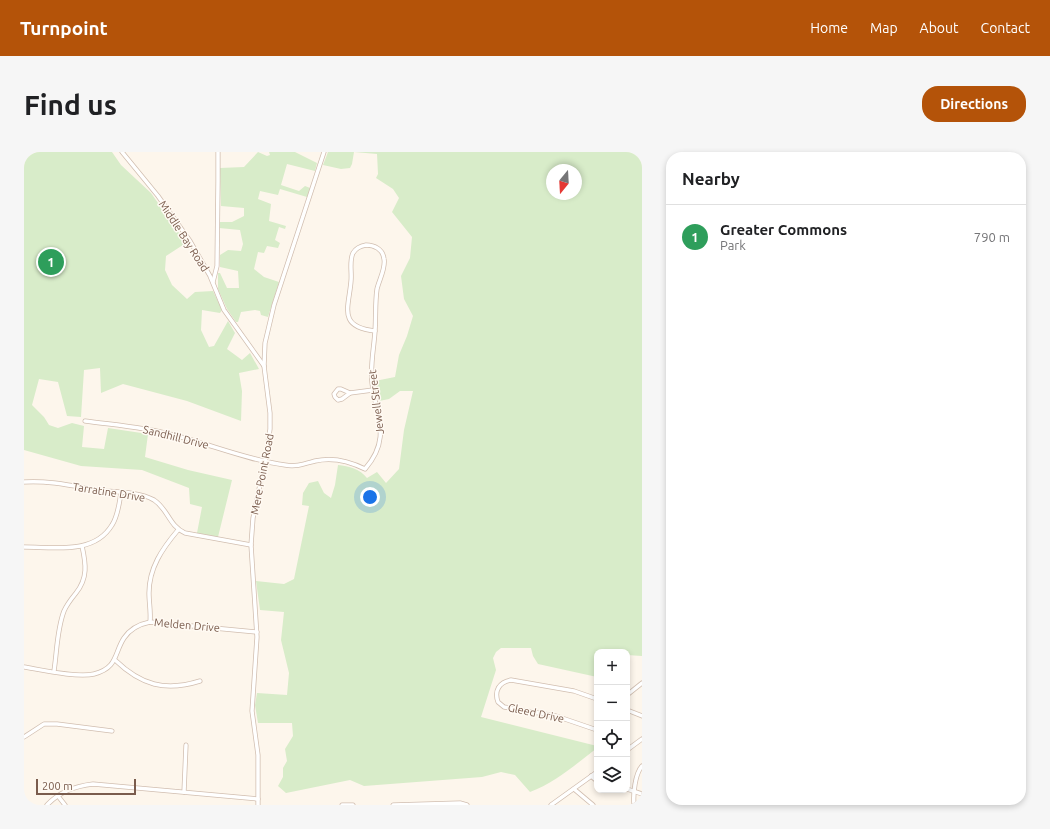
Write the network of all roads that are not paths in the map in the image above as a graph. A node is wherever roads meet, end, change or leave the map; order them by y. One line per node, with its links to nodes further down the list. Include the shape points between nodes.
1 (122, 152): 4 (street, Middle Bay Road, via 190,241)
2 (218, 152): 4 (street, via 217,266)
3 (324, 152): 6 (street, Mere Point Road, via 272,313 266,336)
4 (212, 282): 6 (street, Middle Bay Road, via 231,322)
5 (375, 331): 5 (street, Jewell Street, via 377,290 384,260 379,249 366,245 357,249 352,258 347,311 355,325); 7 (street, Jewell Street, via 371,364)
6 (264, 366): 10 (street, Mere Point Road, via 271,421)
7 (373, 390): 8 (street); 11 (street, Jewell Street, via 381,434 377,449)
8 (350, 393)
9 (85, 421): 10 (street, Sandhill Drive, via 172,434)
10 (265, 461): 11 (street, Sandhill Drive, via 290,466 332,459); 15 (street, Mere Point Road, via 253,518)
11 (365, 469)
12 (24, 482): 13 (street, Tarratine Drive)
13 (121, 493): 14 (street, Tarratine Drive, via 142,495 152,499); 16 (street, via 116,518 107,532 96,541)
14 (178, 530): 15 (street); 18 (street, via 163,549 152,571 149,587)
15 (251, 545): 19 (street, Mere Point Road)
16 (82, 546): 17 (street); 22 (street, via 85,577 64,610)
17 (24, 547)
18 (150, 622): 19 (street, Melden Drive); 20 (street, Melden Drive, via 137,626 127,634)
19 (257, 632): 45 (street, Mere Point Road, via 252,711 258,755)
20 (115, 660): 22 (street, Melden Drive, via 103,671 94,674); 23 (street, via 137,678 153,684 177,686)
21 (24, 667): 22 (street, Melden Drive)
22 (54, 671)
23 (200, 681)
24 (642, 683): 25 (street)
25 (630, 693)
26 (594, 698): 29 (street, Gleed Drive, via 574,691 511,680 500,685 496,696 504,707 556,716)
27 (630, 711): 28 (street)
28 (642, 716)
29 (594, 729)
30 (112, 731): 31 (street, via 44,724)
31 (24, 737)
32 (642, 739): 34 (street)
33 (186, 745): 41 (street)
34 (630, 746)
35 (642, 766): 42 (street, via 638,772)
36 (594, 774): 37 (street)
37 (591, 776): 38 (street); 39 (street)
38 (594, 778)
39 (574, 788): 53 (street); 54 (street)
40 (630, 790): 42 (street)
41 (184, 792): 44 (street, via 93,784 74,788); 45 (street)
42 (635, 792): 43 (street); 55 (street)
43 (642, 794)
44 (58, 796): 46 (street); 47 (street)
45 (258, 799): 48 (street, Mere Point Road)
46 (47, 805)
47 (65, 805)
48 (258, 805)
49 (342, 805): 50 (street)
50 (353, 805)
51 (393, 805): 52 (street)
52 (467, 805)
53 (551, 805)
54 (593, 805)
55 (634, 805)

